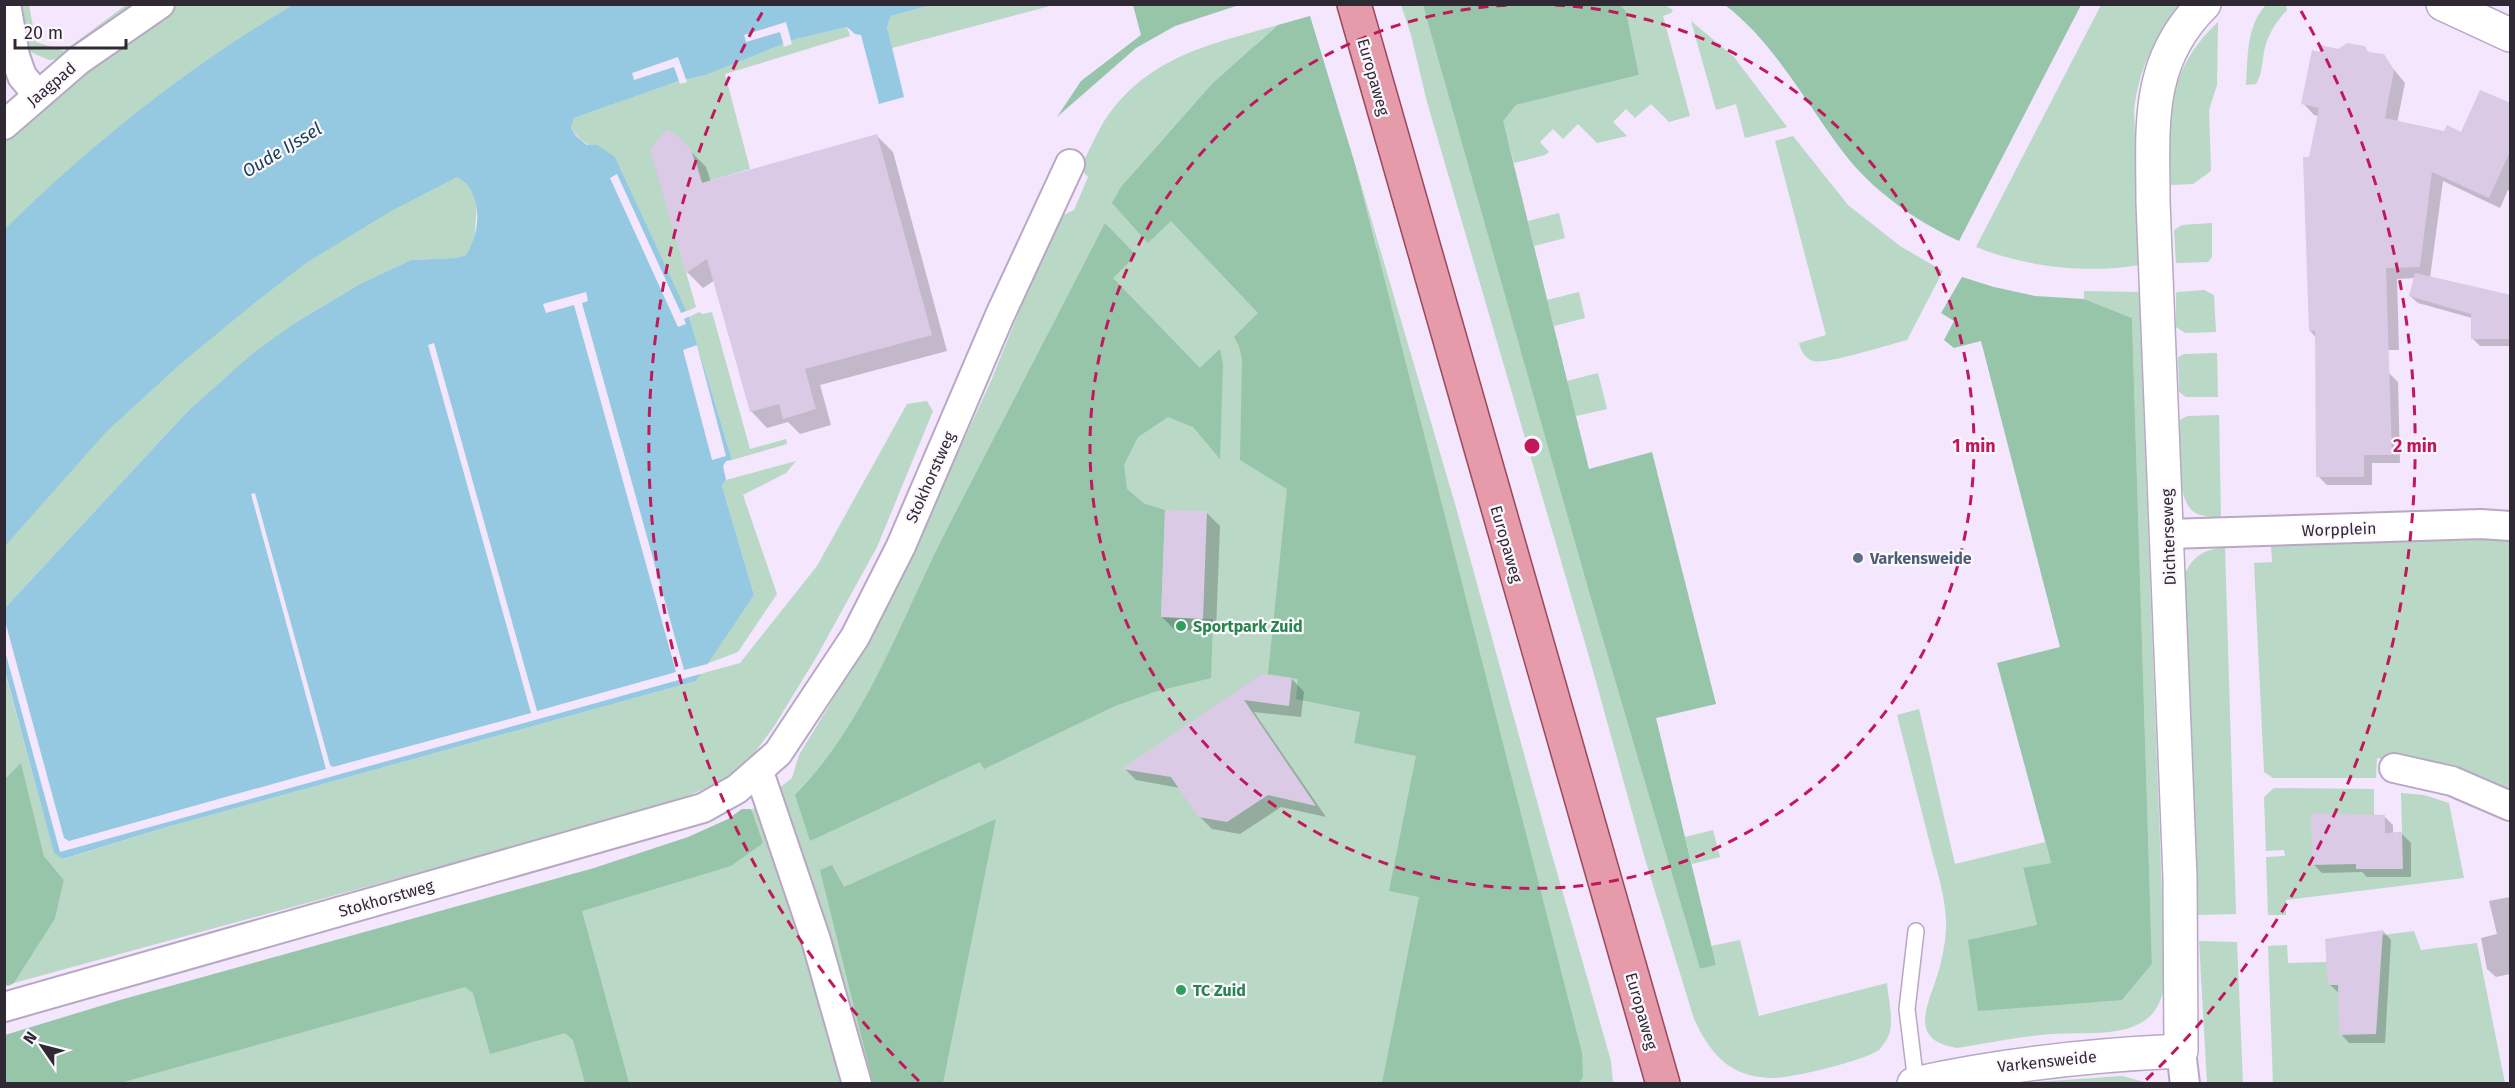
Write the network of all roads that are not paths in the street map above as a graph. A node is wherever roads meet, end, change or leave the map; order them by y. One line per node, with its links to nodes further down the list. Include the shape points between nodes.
1 (6, 4): 7 (street, via 15,56 22,76)
2 (160, 4): 7 (street, Jaagpad)
3 (1354, 4): 19 (main road, Europaweg)
4 (2204, 4): 11 (street, Dichterseweg, via 2169,55 2159,78 2153,112 2153,202)
5 (2443, 4): 6 (street)
6 (2511, 34)
7 (37, 94): 8 (street, Jaagpad)
8 (4, 125)
9 (1070, 164): 13 (street, Stokhorstweg, via 900,546 855,637 778,753)
10 (2511, 526): 11 (street, Worpplein)
11 (2168, 534): 17 (street, Dichterseweg, via 2181,921)
12 (2394, 768): 14 (street, via 2452,782)
13 (759, 772): 16 (street, Stokhorstweg, via 704,808); 18 (street, via 816,940)
14 (2511, 806)
15 (1916, 931): 20 (lane, via 1907,1009)
16 (4, 1007)
17 (2181, 1051): 20 (street, Varkensweide, via 2092,1055 1988,1068); 21 (street, Dichterseweg)
18 (857, 1083)
19 (1664, 1083)
20 (1915, 1083)
21 (2185, 1083)

